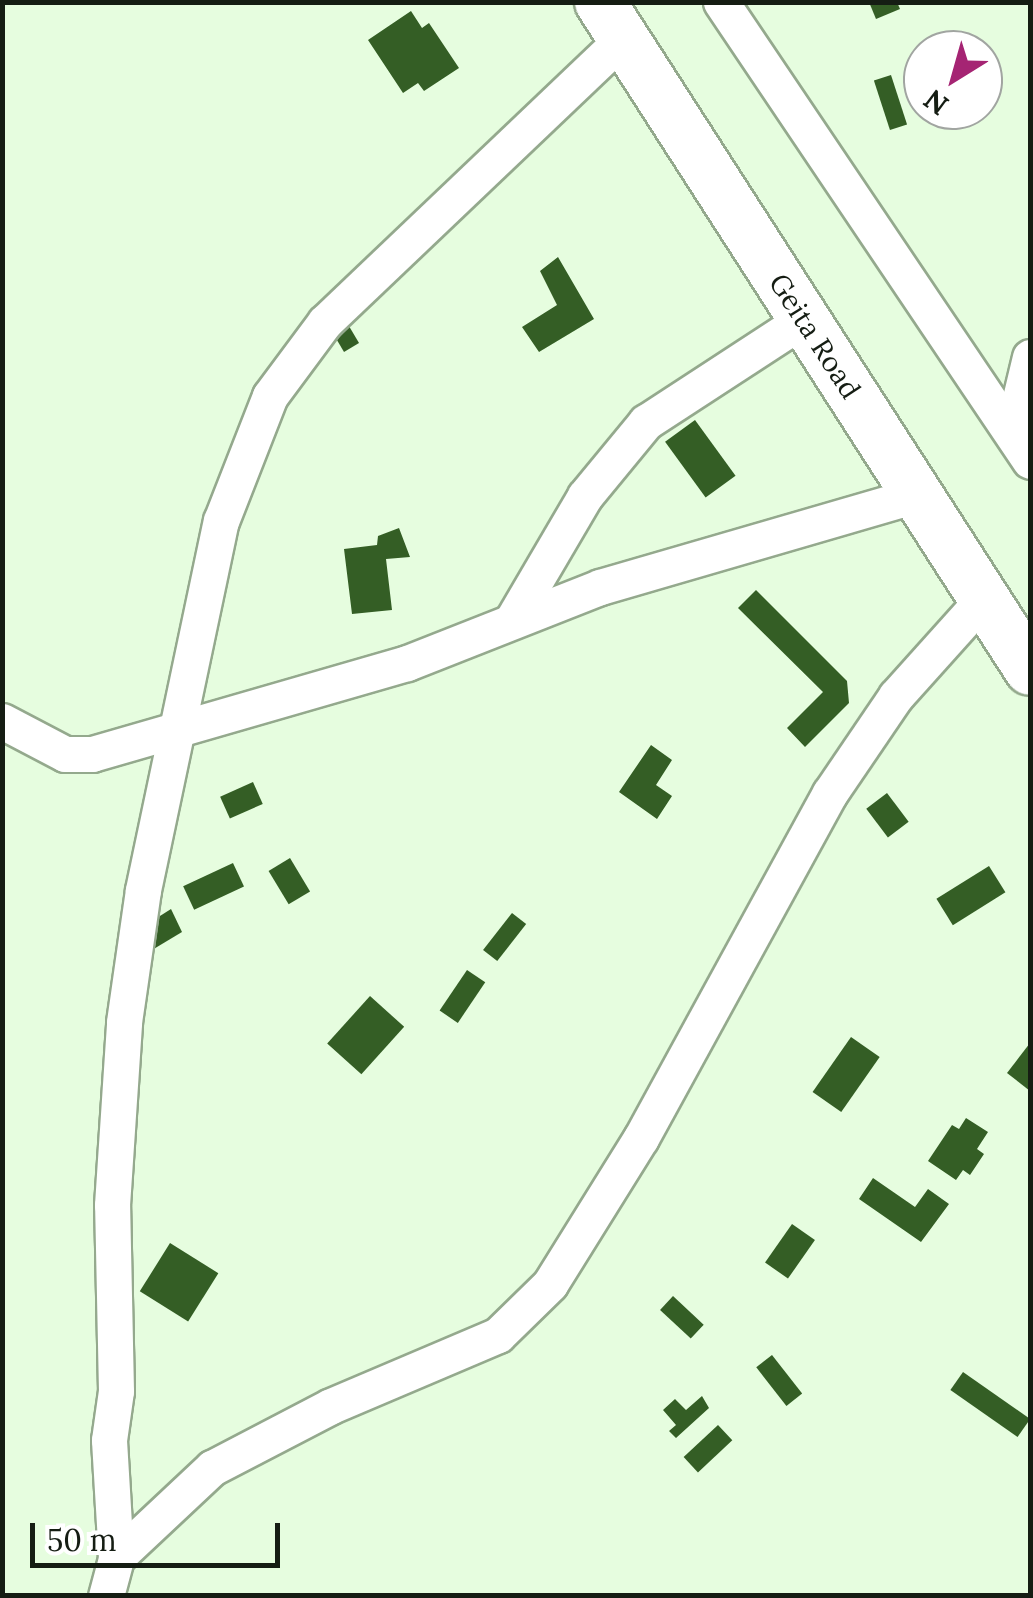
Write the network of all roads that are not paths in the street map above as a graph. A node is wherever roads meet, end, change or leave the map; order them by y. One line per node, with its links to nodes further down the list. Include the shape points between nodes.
1 (721, 2): 5 (street)
2 (611, 20): 3 (highway, Geita Road); 10 (street, via 325,322 270,396 221,521)
3 (804, 319): 6 (highway, Geita Road); 8 (street, via 646,422 585,496)
4 (1030, 357): 5 (street)
5 (1022, 447)
6 (918, 495): 7 (highway, Geita Road); 8 (street)
7 (984, 598): 9 (highway, Geita Road); 12 (street, via 896,696 830,793 641,1138 550,1284 498,1335 331,1406 212,1468)
8 (514, 618): 10 (street, via 407,662)
9 (1030, 670)
10 (175, 728): 11 (street, via 92,754 65,754); 12 (street, via 142,890 116,1103 116,1391 109,1440)
11 (11, 733)
12 (116, 1558): 13 (street)
13 (106, 1596)

